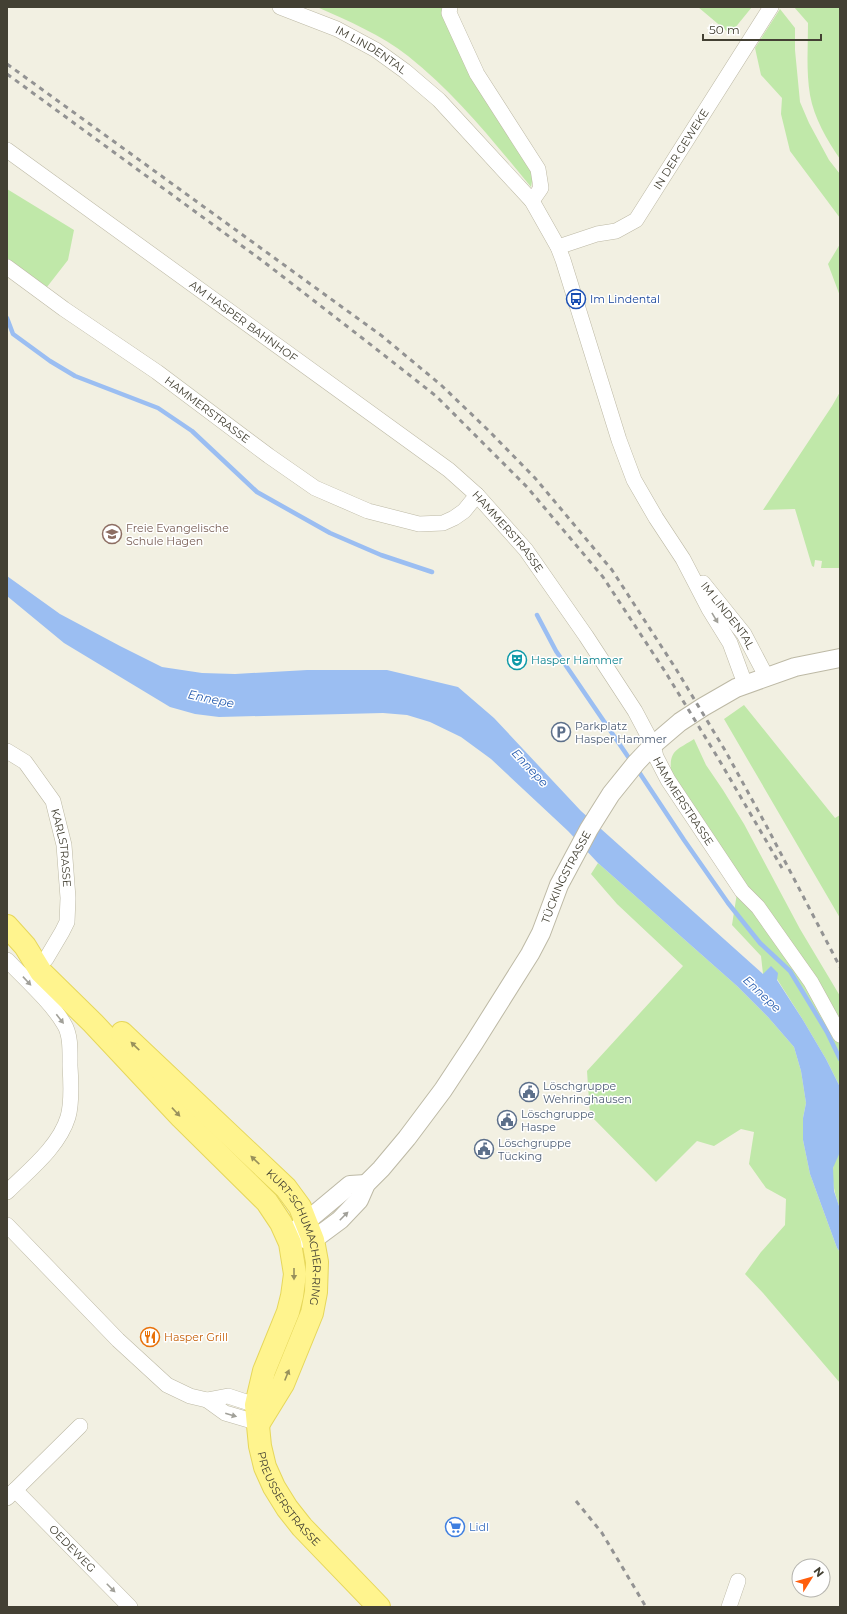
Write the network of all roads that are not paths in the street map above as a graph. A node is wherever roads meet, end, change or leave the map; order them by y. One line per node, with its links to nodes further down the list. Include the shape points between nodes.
1 (280, 7): 5 (street, IM LINDENTAL, via 337,29 376,50 405,71 440,100)
2 (450, 7): 5 (street, via 449,13 477,74 538,169 541,188)
3 (771, 7): 6 (street, IN DER GEWEKE, via 636,220 616,231 597,234)
4 (7, 150): 8 (street, AM HASPER BAHNHOF, via 449,470)
5 (532, 200): 6 (street, IM LINDENTAL)
6 (558, 247): 9 (street, IM LINDENTAL, via 634,480)
7 (7, 267): 8 (street, HAMMERSTRASSE, via 157,372 315,488 368,511 419,524 443,523 454,518 464,511)
8 (477, 495): 13 (street, HAMMERSTRASSE, via 526,550 636,711)
9 (683, 559): 11 (street, IM LINDENTAL, via 744,634); 12 (street, IM LINDENTAL, one-way to 12, via 730,643)
10 (840, 658): 11 (street, TÜCKINGSTRASSE, via 795,666)
11 (766, 676): 12 (street, TÜCKINGSTRASSE)
12 (745, 684): 13 (street, TÜCKINGSTRASSE, via 694,713)
13 (648, 750): 19 (street, HAMMERSTRASSE, via 656,757 668,780 742,891 758,907 810,982); 22 (street, TÜCKINGSTRASSE, via 628,771 589,829 560,885 530,954 443,1090 407,1138 366,1184 359,1200 340,1220)
14 (7, 751): 17 (street, KARLSTRASSE, via 25,762 53,801 64,845 67,922)
15 (7, 926): 16 (main road)
16 (25, 946): 17 (main road, KURT-SCHUMACHER-RING); 23 (main road, KURT-SCHUMACHER-RING, one-way to 23, via 41,972 266,1202)
17 (46, 959): 22 (main road, KURT-SCHUMACHER-RING, one-way to 17, via 300,1207 286,1188)
18 (7, 960): 20 (street, one-way to 20, via 48,1003 64,1024 68,1038 71,1083 68,1116 64,1128 52,1147)
19 (840, 1035)
20 (7, 1192)
21 (7, 1226): 24 (street, via 118,1340 167,1385 190,1396 207,1400 225,1414)
22 (310, 1231): 23 (street, TÜCKINGSTRASSE); 24 (main road, KURT-SCHUMACHER-RING, one-way to 22, via 283,1384 312,1313 317,1275)
23 (288, 1236): 24 (main road, KURT-SCHUMACHER-RING, one-way to 24, via 295,1274 292,1296 264,1372)
24 (261, 1412): 29 (main road, PREUSSERSTRASSE, via 260,1446 265,1468 274,1487 302,1527)
25 (80, 1426): 26 (street)
26 (11, 1494): 28 (street, OEDEWEG, one-way to 28)
27 (738, 1581): 30 (street)
28 (130, 1607)
29 (379, 1607)
30 (729, 1607)

